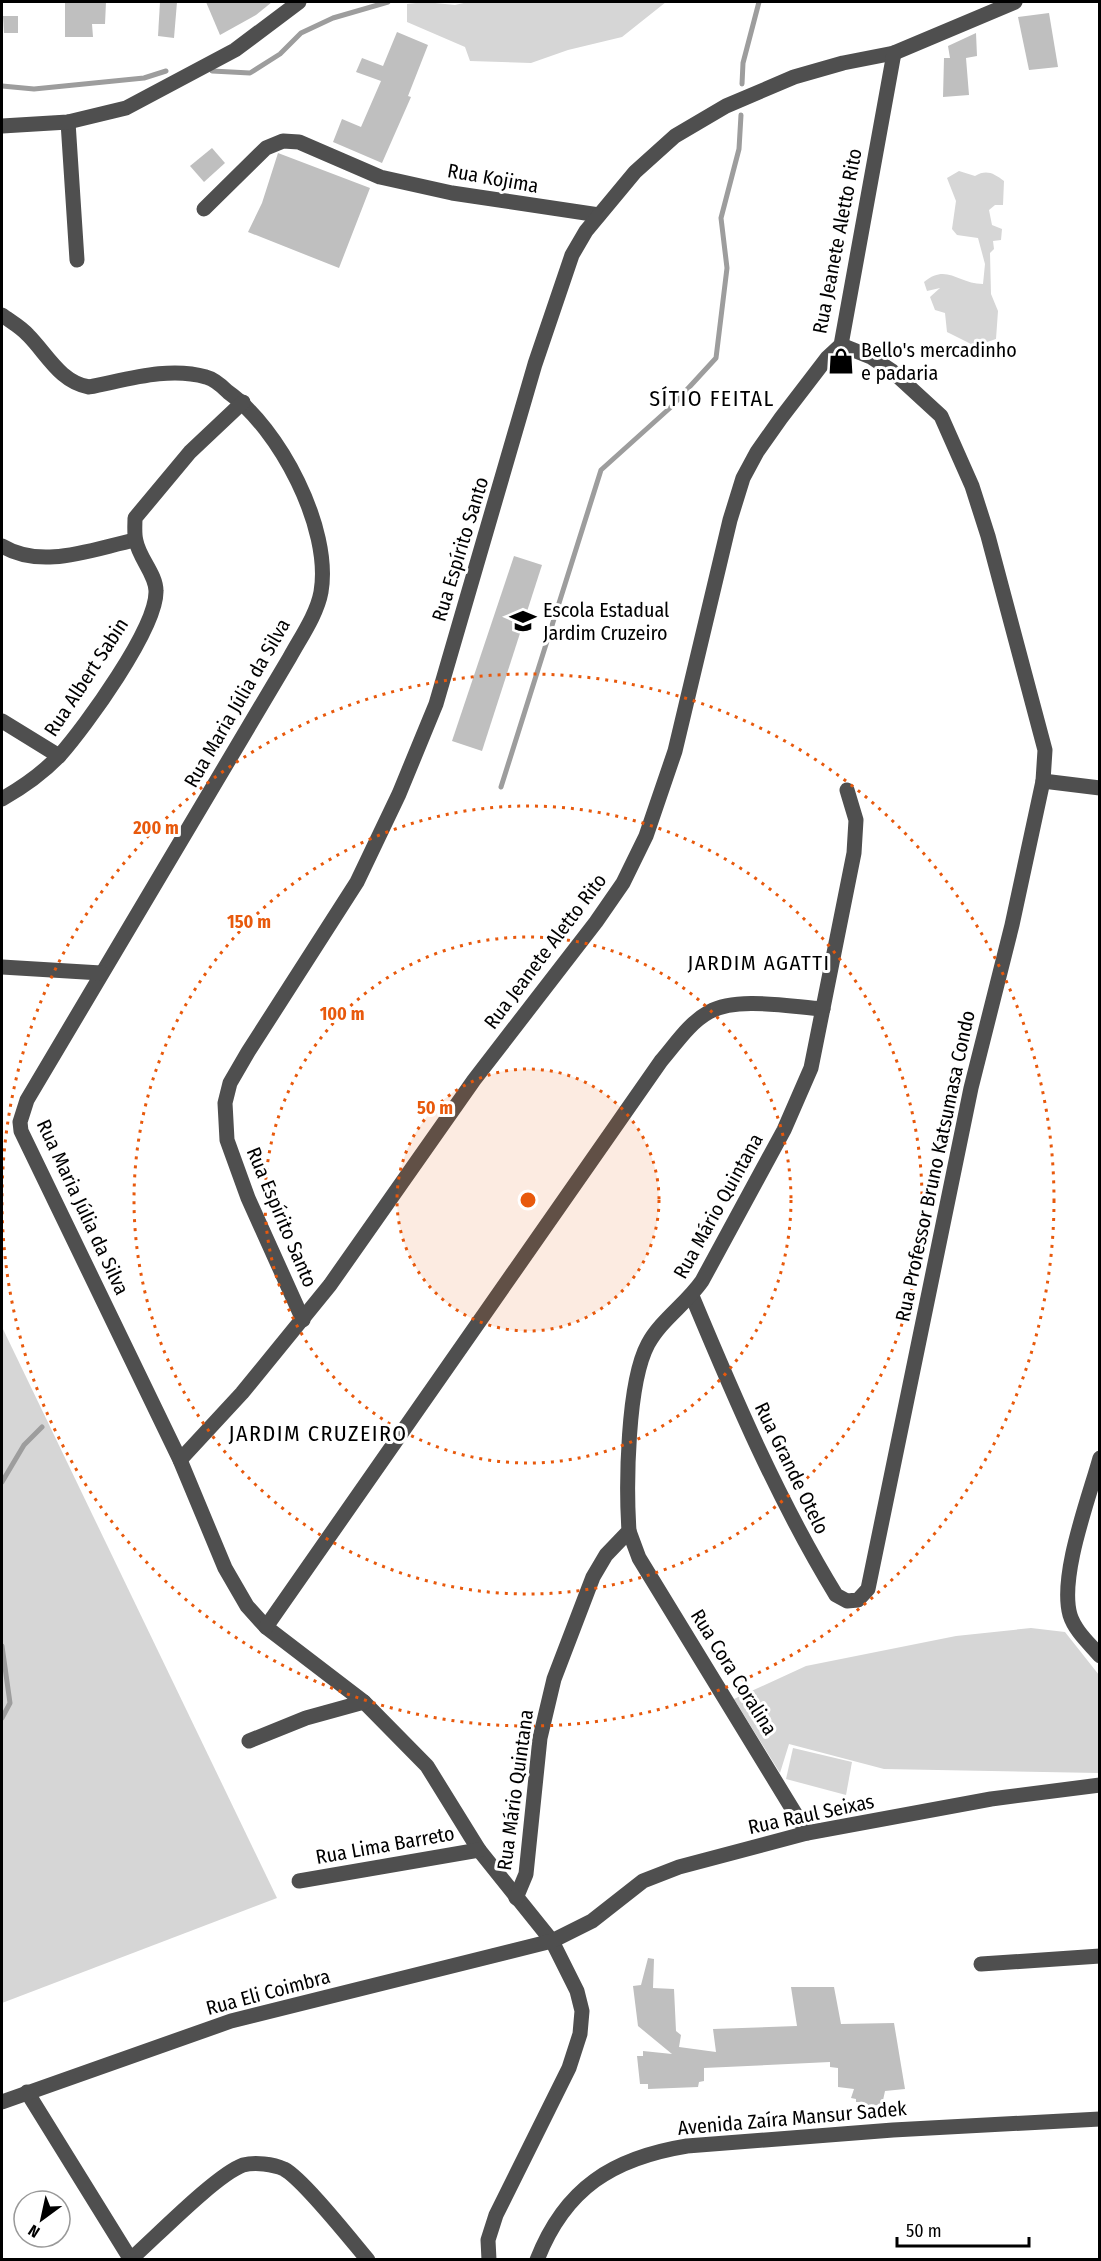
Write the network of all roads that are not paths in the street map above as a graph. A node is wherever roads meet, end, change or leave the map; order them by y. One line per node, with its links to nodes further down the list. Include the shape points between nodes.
1 (298, 2): 4 (street, via 235,50 126,108)
2 (1015, 2): 3 (street, Rua Espírito Santo)
3 (894, 53): 7 (street, Rua Espírito Santo, via 794,77 726,106 675,136 635,172); 10 (street, Rua Jeanete Aletto Rito)
4 (68, 122): 5 (street); 8 (street)
5 (2, 126)
6 (204, 209): 7 (street, Rua Kojima, via 266,148 283,141 299,142 380,177 520,205)
7 (599, 215): 24 (street, Rua Espírito Santo, via 572,255 557,295 436,704 399,794 357,882 230,1083 225,1103 227,1140 248,1198)
8 (77, 261)
9 (2, 315): 11 (street, Rua Maria Júlia da Silva, via 27,333 72,382 88,387 156,374 191,373 209,377)
10 (841, 345): 16 (street, Rua Professor Bruno Katsumasa Condo, via 871,357 911,386 941,416 951,436 988,536 1034,703 1045,750); 24 (street, Rua Jeanete Aletto Rito, via 781,418 743,478 675,751 646,836 623,883 474,1080 380,1218)
11 (243, 402): 12 (street, Rua Albert Sabin, via 190,452 135,518); 21 (street, Rua Maria Júlia da Silva, via 293,470 311,512 322,575 321,593 290,657)
12 (135, 540): 13 (street, via 51,558 21,556); 15 (street, Rua Albert Sabin, via 156,589 146,627)
13 (2, 546)
14 (2, 721): 15 (street)
15 (59, 756): 19 (street, Rua Albert Sabin, via 25,786)
16 (1043, 781): 17 (street); 28 (street, Rua Professor Bruno Katsumasa Condo, via 971,1088)
17 (1100, 788)
18 (847, 790): 22 (street, Rua Mário Quintana, via 856,820 854,853)
19 (2, 799)
20 (2, 967): 21 (street)
21 (101, 973): 26 (street, Rua Maria Júlia da Silva, via 27,1100 21,1131)
22 (823, 1009): 23 (street, Rua Mário Quintana, via 802,1093); 29 (street, via 723,1006 708,1012 687,1030 643,1086)
23 (692, 1296): 27 (street, Rua Mário Quintana, via 649,1342 638,1369 632,1407); 28 (street, Rua Grande Otelo, via 740,1413 799,1534 836,1595 847,1601 858,1600 868,1589)
24 (303, 1320): 26 (street, Rua Jeanete Aletto Rito)
25 (1100, 1458): 30 (street, via 1068,1577 1067,1598 1070,1616 1080,1635)
26 (180, 1460): 29 (street, Rua Maria Júlia da Silva, via 225,1568 247,1606)
27 (629, 1531): 34 (street, Rua Cora Coralina, via 639,1558); 37 (street, Rua Mário Quintana, via 606,1555 593,1577 554,1679 540,1738 526,1874)
28 (873, 1562)
29 (266, 1627): 31 (street, Rua Maria Júlia da Silva)
30 (1100, 1656)
31 (363, 1702): 32 (street, via 287,1724); 35 (street, Rua Maria Júlia da Silva, via 427,1766)
32 (249, 1741)
33 (1100, 1785): 34 (street, Rua Raul Seixas, via 992,1799)
34 (807, 1833): 38 (street, Rua Raul Seixas, via 661,1872 643,1881 592,1921)
35 (479, 1850): 36 (street, Rua Lima Barreto); 37 (street, Rua Maria Júlia da Silva)
36 (298, 1881)
37 (516, 1898): 38 (street, Rua Maria Júlia da Silva)
38 (552, 1941): 41 (street, Rua Eli Coimbra, via 231,2022); 46 (street, Rua Maria Júlia da Silva, via 577,1991 582,2011 580,2034 569,2068 496,2214 488,2240)
39 (1100, 1956): 40 (street)
40 (981, 1964)
41 (27, 2092): 42 (street, Rua Eli Coimbra); 44 (street)
42 (2, 2102)
43 (1100, 2119): 47 (street, Avenida Zaíra Mansur Sadek, via 893,2130 656,2151 580,2190 553,2225)
44 (131, 2259): 45 (street, via 219,2180 244,2165 266,2164 291,2175)
45 (368, 2259)
46 (489, 2259)
47 (537, 2259)

